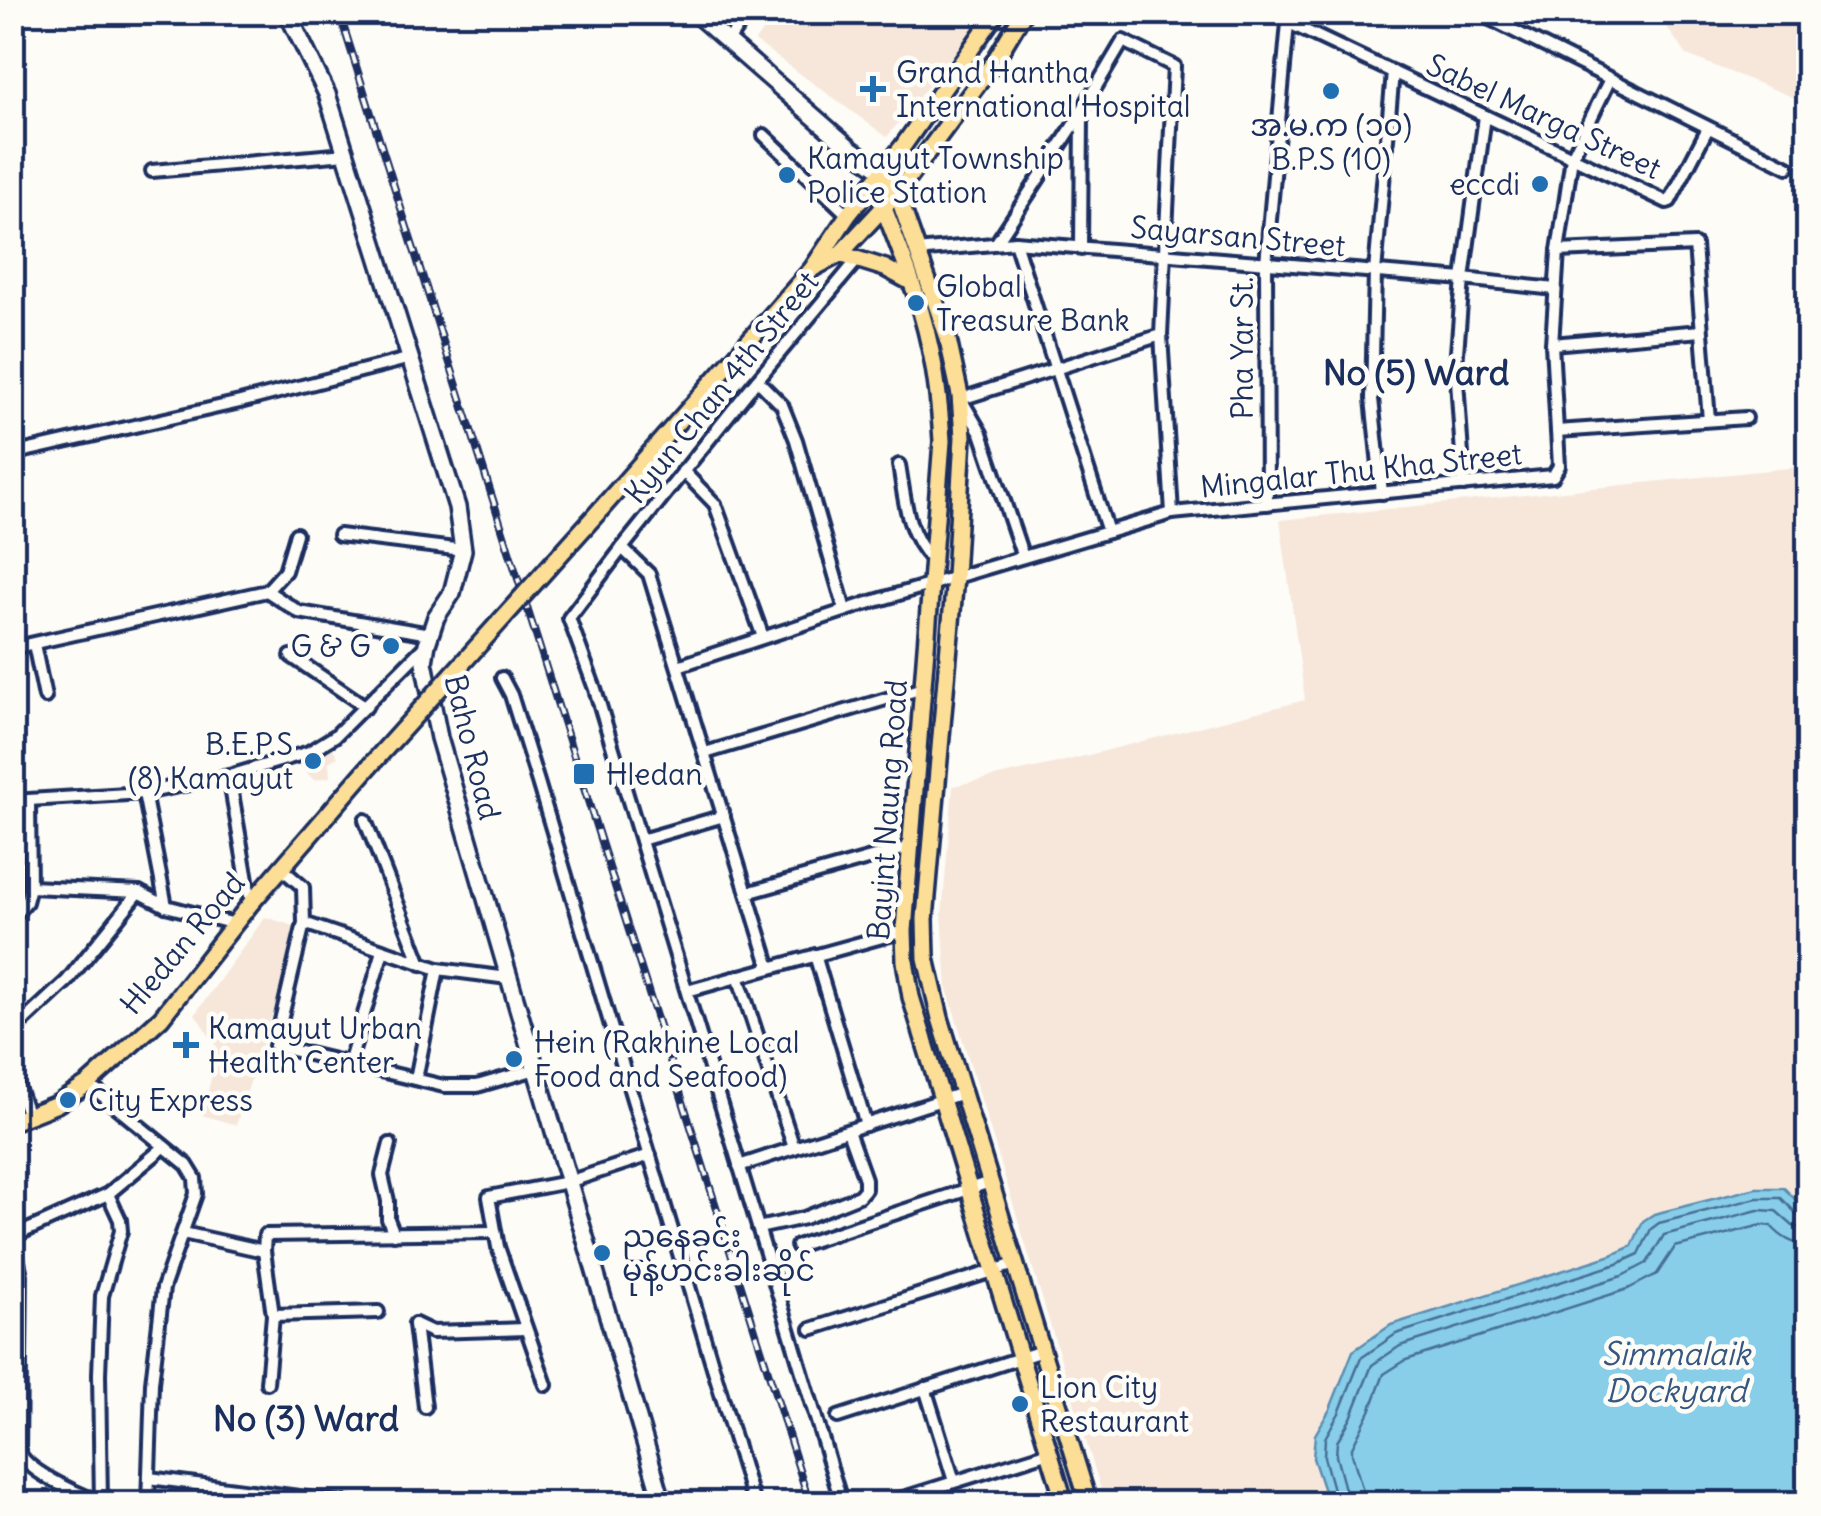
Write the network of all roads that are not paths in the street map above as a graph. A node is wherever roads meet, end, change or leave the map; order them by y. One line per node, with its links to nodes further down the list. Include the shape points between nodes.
1 (287, 12): 15 (main road, via 328,94)
2 (694, 12): 8 (main road)
3 (748, 12): 8 (street)
4 (997, 12): 19 (main road)
5 (1024, 12): 20 (main road)
6 (1476, 12): 10 (street)
7 (1289, 18): 9 (street, Sabel Marga Street); 31 (street, Pha Yar St.)
8 (728, 41): 19 (main road)
9 (1394, 72): 12 (street, Sabel Marga Street); 33 (street)
10 (1610, 79): 13 (street); 16 (street, Mingalar Thu Kha Street)
11 (1082, 110): 23 (street); 25 (street); 29 (street, via 1122,42 1174,66)
12 (1485, 116): 16 (street, Sabel Marga Street); 34 (street)
13 (1708, 128): 16 (street, Sabel Marga Street, via 1668,202); 17 (street)
14 (764, 135): 22 (street)
15 (346, 154): 18 (street); 40 (main road)
16 (1572, 157): 27 (street, Mingalar Thu Kha Street)
17 (1788, 167)
18 (152, 171)
19 (878, 177): 20 (main road, Bayint Naung Road); 21 (main road, Bayint Naung Road); 22 (main road)
20 (896, 193): 21 (main road); 26 (main road, Bayint Naung Road)
21 (883, 207): 28 (main road); 35 (main road, Bayint Naung Road)
22 (848, 215): 32 (main road)
23 (998, 242): 24 (street, Sayarsan Street); 26 (street, Sayarsan Street)
24 (1015, 242): 25 (street, Sayarsan Street); 41 (street)
25 (1082, 249): 29 (street, Sayarsan Street)
26 (916, 251): 43 (main road, Bayint Naung Road, via 947,335)
27 (1558, 251): 36 (street, Mingalar Thu Kha Street); 37 (street, via 1695,245)
28 (840, 254): 30 (main road); 32 (main road)
29 (1164, 255): 31 (street, Sayarsan Street); 38 (street)
30 (858, 259): 35 (main road); 42 (street, Kyun Chan 4th Street)
31 (1266, 264): 33 (street, Sayarsan Street); 52 (street, Pha Yar St.)
32 (812, 269): 88 (main road, Hledan Road, bridge)
33 (1375, 272): 34 (street, Sayarsan Street); 51 (street, via 1372,398)
34 (1463, 279): 36 (street, Sayarsan Street); 50 (street, via 1456,365)
35 (911, 282): 60 (main road, Bayint Naung Road, via 940,404)
36 (1555, 289): 39 (street, Mingalar Thu Kha Street)
37 (1700, 331): 39 (street); 45 (street)
38 (1161, 336): 41 (street); 53 (street)
39 (1552, 344): 46 (street, Mingalar Thu Kha Street)
40 (411, 358): 47 (street); 58 (main road)
41 (1055, 368): 43 (street); 54 (street)
42 (757, 380): 49 (street, Kyun Chan 4th Street); 64 (street, via 782,405 796,440)
43 (960, 399): 59 (street, via 981,433); 61 (main road, Bayint Naung Road)
44 (1746, 418): 45 (street)
45 (1708, 420): 46 (street)
46 (1558, 430): 50 (street, Mingalar Thu Kha Street, via 1553,476)
47 (12, 454)
48 (898, 464): 60 (street, via 908,522)
49 (683, 471): 57 (street, Kyun Chan 4th Street); 65 (street, via 715,504)
50 (1464, 485): 51 (street, Mingalar Thu Kha Street)
51 (1382, 493): 52 (street, Mingalar Thu Kha Street)
52 (1267, 504): 53 (street, Mingalar Thu Kha Street)
53 (1172, 513): 54 (street, Mingalar Thu Kha Street)
54 (1108, 532): 59 (street, Mingalar Thu Kha Street)
55 (296, 534): 63 (street, via 285,571)
56 (339, 535): 58 (street)
57 (622, 548): 70 (street, via 649,574); 85 (street, Kyun Chan 4th Street, via 569,618)
58 (463, 550): 66 (main road)
59 (1023, 557): 61 (street, Mingalar Thu Kha Street)
60 (933, 561): 62 (main road, Bayint Naung Road)
61 (955, 577): 62 (street, Mingalar Thu Kha Street); 72 (main road, Bayint Naung Road)
62 (931, 586): 64 (street, Mingalar Thu Kha Street); 73 (main road, Bayint Naung Road)
63 (266, 591): 66 (street, via 299,612); 67 (street)
64 (845, 610): 65 (street, Mingalar Thu Kha Street)
65 (764, 637): 70 (street, Mingalar Thu Kha Street)
66 (429, 639): 75 (street); 104 (main road, Baho Road, via 424,662 439,738)
67 (34, 644): 68 (street); 74 (street)
68 (12, 648)
69 (292, 656): 75 (street)
70 (678, 666): 76 (street)
71 (502, 678): 120 (street)
72 (946, 678): 73 (main road); 78 (main road, Bayint Naung Road)
73 (923, 681): 76 (street); 77 (main road, Bayint Naung Road)
74 (44, 697)
75 (366, 707): 79 (street, via 309,752)
76 (705, 752): 83 (street)
77 (916, 764): 78 (main road); 86 (main road, Bayint Naung Road)
78 (938, 766): 87 (main road, Bayint Naung Road)
79 (229, 776): 80 (street); 92 (street)
80 (144, 793): 82 (street); 93 (street)
81 (12, 801): 82 (street)
82 (29, 802): 89 (street)
83 (724, 816): 85 (street); 91 (street)
84 (365, 820): 100 (street)
85 (641, 840): 105 (street)
86 (910, 852): 87 (main road); 91 (street); 97 (main road, Bayint Naung Road)
87 (930, 858): 112 (main road, Bayint Naung Road, via 926,958)
88 (281, 868): 92 (main road, Hledan Road); 95 (street, via 303,887)
89 (30, 887): 90 (street); 94 (street)
90 (139, 892): 93 (street); 106 (street, via 67,981)
91 (747, 893): 101 (street)
92 (251, 903): 96 (main road, Hledan Road)
93 (166, 906): 96 (street)
94 (12, 918)
95 (304, 923): 98 (street); 107 (street, via 274,1045)
96 (235, 924): 111 (main road, Hledan Road, via 161,1018)
97 (904, 930): 99 (street); 113 (main road, Bayint Naung Road, via 911,997)
98 (383, 951): 100 (street); 107 (street)
99 (815, 955): 101 (street); 115 (street)
100 (421, 964): 102 (street)
101 (770, 968): 103 (street)
102 (438, 969): 104 (street); 110 (street)
103 (738, 976): 105 (street); 119 (street)
104 (508, 978): 109 (main road, Baho Road)
105 (687, 991): 121 (street)
106 (12, 1032)
107 (349, 1064): 110 (street)
108 (12, 1070): 114 (street)
109 (536, 1070): 110 (street, via 477,1086); 122 (main road, Baho Road)
110 (416, 1079)
111 (88, 1084): 114 (main road, Hledan Road); 118 (street)
112 (963, 1094): 113 (street); 123 (main road, Bayint Naung Road)
113 (943, 1100): 115 (street); 124 (main road, Bayint Naung Road)
114 (20, 1119)
115 (866, 1125): 116 (street)
116 (848, 1130): 119 (street); 126 (street, via 865,1189 804,1218)
117 (390, 1144): 129 (street, via 382,1175)
118 (164, 1147): 125 (street); 128 (street, via 195,1178)
119 (794, 1148): 121 (street)
120 (650, 1155): 122 (street); 153 (street)
121 (739, 1166): 126 (street)
122 (568, 1182): 127 (street, via 489,1198); 149 (main road, Baho Road)
123 (990, 1182): 124 (street); 133 (main road, Bayint Naung Road)
124 (971, 1188): 131 (street); 134 (main road, Bayint Naung Road)
125 (108, 1194): 130 (street); 150 (street, via 121,1231 102,1296)
126 (758, 1228): 154 (street)
127 (495, 1232): 129 (street); 137 (street)
128 (183, 1233): 132 (street); 147 (street, via 163,1288)
129 (394, 1234): 132 (street, via 265,1235)
130 (13, 1236): 150 (street, via 21,1275 19,1452 23,1462)
131 (797, 1246)
132 (264, 1251): 136 (street)
133 (1016, 1264): 134 (street); 139 (main road, Bayint Naung Road)
134 (994, 1271): 138 (street); 140 (main road, Bayint Naung Road)
135 (378, 1312): 136 (street)
136 (273, 1315): 141 (street)
137 (526, 1328): 142 (street); 144 (street, via 432,1332 415,1324)
138 (811, 1329)
139 (1042, 1351): 140 (street); 157 (main road, Bayint Naung Road)
140 (1022, 1358): 143 (street); 146 (main road, Bayint Naung Road)
141 (267, 1383)
142 (546, 1385)
143 (925, 1388): 145 (street); 148 (street)
144 (425, 1407)
145 (838, 1417)
146 (1050, 1452): 148 (street); 156 (main road, Bayint Naung Road)
147 (149, 1478): 151 (street); 152 (street)
148 (954, 1480): 155 (street)
149 (657, 1502)
150 (105, 1503)
151 (148, 1504)
152 (354, 1504)
153 (754, 1504)
154 (842, 1504)
155 (884, 1504)
156 (1065, 1504)
157 (1090, 1504)

